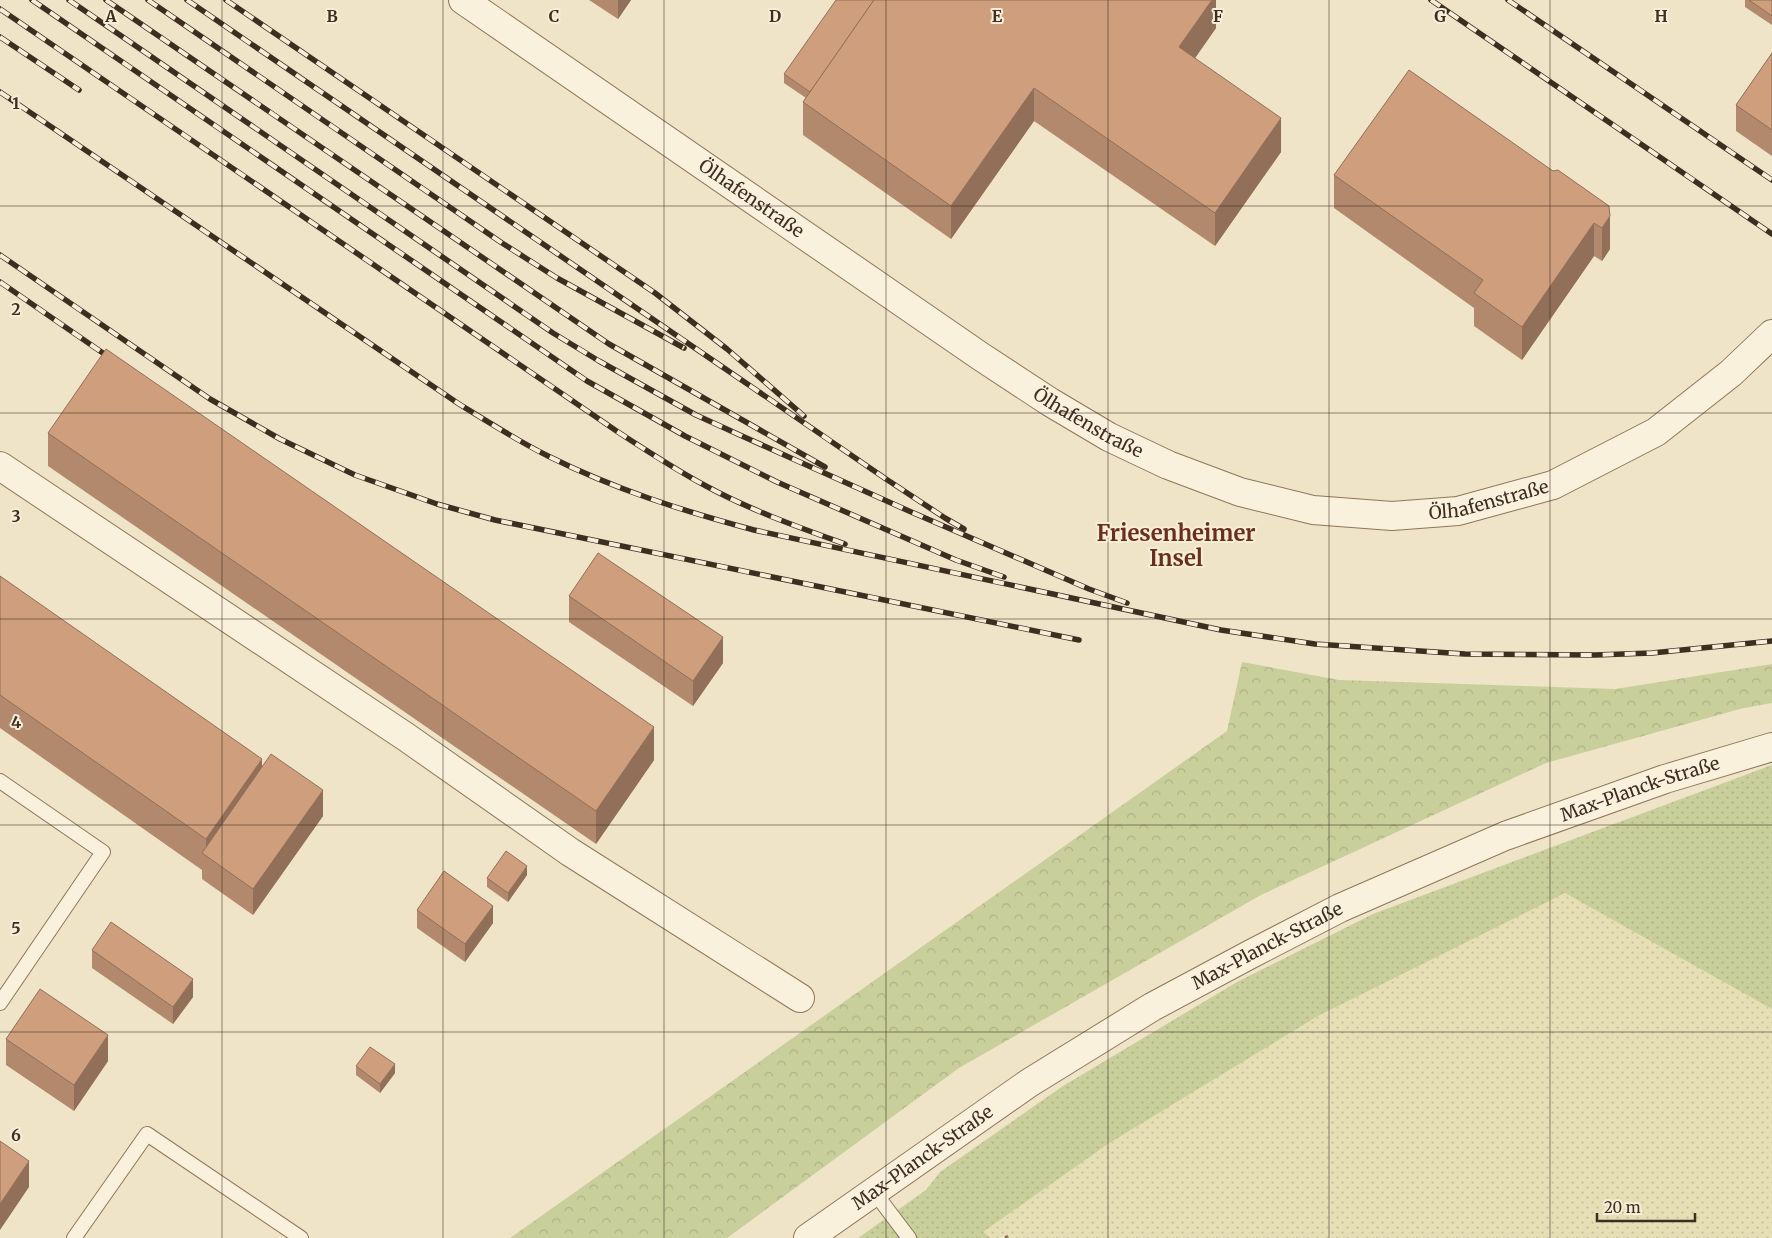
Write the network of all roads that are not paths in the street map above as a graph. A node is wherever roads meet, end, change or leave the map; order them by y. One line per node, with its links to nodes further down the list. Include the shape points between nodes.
1 (463, 0): 2 (street, Ölhafenstraße, via 1050,402 1110,437 1168,465 1240,492 1313,510 1392,516 1458,511 1554,485 1656,432 1732,373)
2 (1772, 334)
3 (1, 468): 6 (street, via 398,732 570,852)
4 (1772, 747): 8 (street, Max-Planck-Straße, via 1665,779 1505,836 1340,908 1136,1017 1029,1083)
5 (0, 781): 7 (lane, via 102,852)
6 (800, 998)
7 (0, 1003)
8 (875, 1193): 11 (street, Max-Planck-Straße); 12 (lane)
9 (74, 1238): 10 (lane, via 147,1134)
10 (301, 1238)
11 (808, 1238)
12 (909, 1238)

